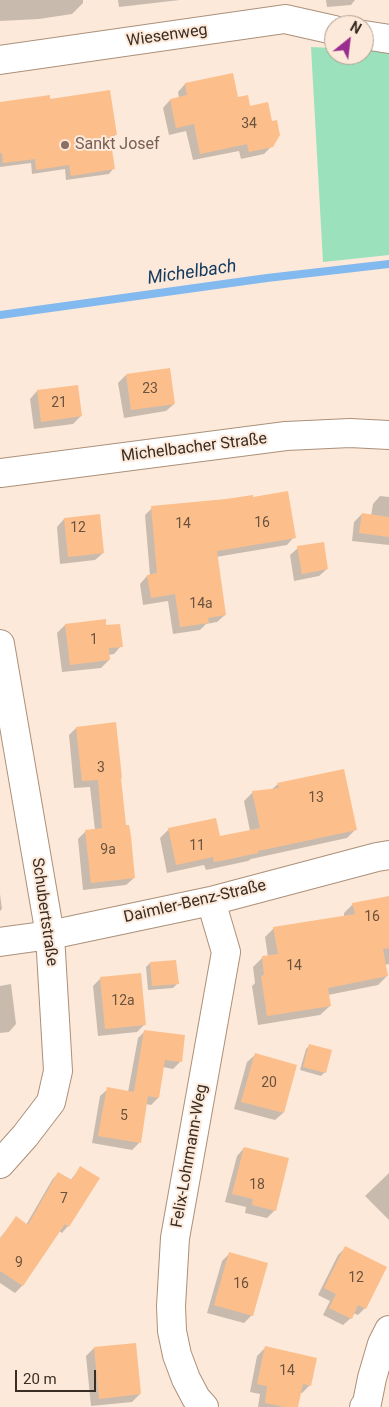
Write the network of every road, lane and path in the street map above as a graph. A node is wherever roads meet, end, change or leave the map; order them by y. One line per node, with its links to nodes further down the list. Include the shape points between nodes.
1 (284, 10): 2 (street, Wiesenweg); 5 (street, Wiesenweg)
2 (324, 26)
3 (374, 37): 4 (street)
4 (389, 39)
5 (0, 60)
6 (389, 435): 7 (street, Michelbacher Straße, via 286,436)
7 (0, 474)
8 (0, 644): 11 (street, Schubertstraße)
9 (389, 855): 10 (street, Daimler-Benz-Straße)
10 (211, 901): 11 (street, Daimler-Benz-Straße); 15 (street, Felix-Lohrmann-Weg, via 226,952 175,1238 171,1306 177,1355 186,1379)
11 (50, 935): 12 (street, Daimler-Benz-Straße); 13 (street, Schubertstraße, via 58,1071 51,1102)
12 (0, 942)
13 (0, 1164)
14 (389, 1330): 16 (street)
15 (204, 1407)
16 (364, 1407)

